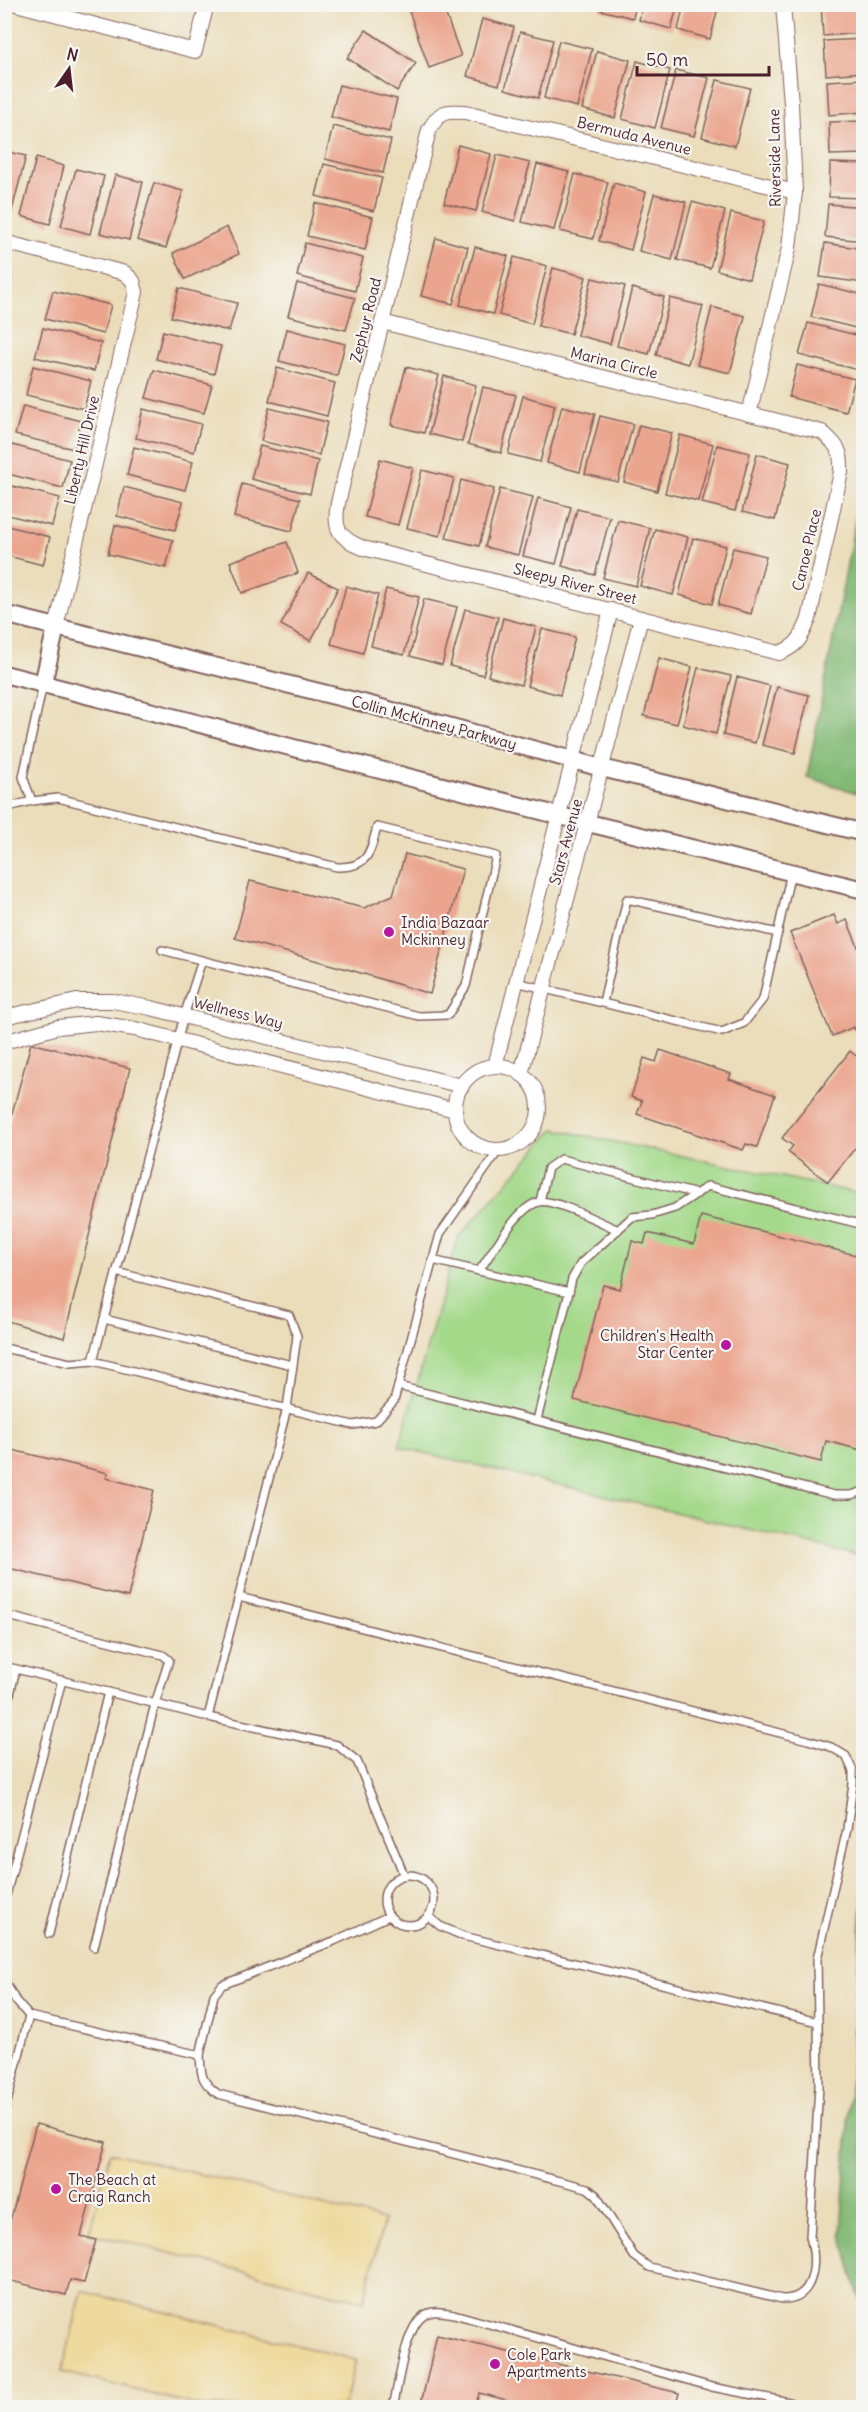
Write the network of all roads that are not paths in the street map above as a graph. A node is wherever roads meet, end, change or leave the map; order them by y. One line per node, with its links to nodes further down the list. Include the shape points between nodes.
1 (16, 4): 2 (street, via 195,51)
2 (207, 4)
3 (783, 4): 5 (street, Riverside Lane)
4 (465, 112): 5 (street, Bermuda Avenue); 7 (street, Zephyr Road, via 446,111 436,117 429,130)
5 (795, 192): 8 (street, Riverside Lane, via 789,248)
6 (4, 242): 14 (street, Liberty Hill Drive, via 125,273 136,292)
7 (382, 322): 8 (street, Marina Circle); 10 (street, Zephyr Road, via 335,519 338,531 348,542)
8 (749, 414): 9 (street, Marina Circle, via 822,432)
9 (835, 443): 15 (street, Canoe Place, via 842,455 841,472 809,619 802,638 792,648)
10 (363, 548): 11 (street, Sleepy River Street)
11 (611, 610): 13 (street, Sleepy River Street); 18 (street, Stars Avenue)
12 (4, 614): 14 (street, Collin McKinney Parkway)
13 (640, 618): 15 (street, Sleepy River Street); 19 (street, Stars Avenue)
14 (56, 627): 17 (street); 18 (street, Collin McKinney Parkway)
15 (779, 652)
16 (4, 674): 17 (street)
17 (43, 684): 20 (lane, via 23,777); 22 (street)
18 (573, 760): 19 (street, Collin McKinney Parkway); 22 (street, Stars Avenue)
19 (602, 768): 23 (street, Stars Avenue); 24 (street, Collin McKinney Parkway)
20 (32, 801): 21 (lane); 29 (lane, via 58,798 337,867 354,867 362,861 371,850 377,827 496,856 466,986 448,1015 419,1016)
21 (4, 808)
22 (559, 815): 23 (street); 30 (street, Stars Avenue)
23 (588, 823): 25 (street); 31 (street, Stars Avenue)
24 (864, 833)
25 (791, 872): 26 (street); 27 (lane)
26 (864, 890)
27 (777, 933): 32 (lane, via 763,999 744,1023 722,1032); 32 (lane, via 627,899)
28 (162, 950): 29 (lane)
29 (202, 960): 33 (lane)
30 (516, 982): 31 (lane); 37 (street, Stars Avenue)
31 (544, 988): 32 (lane); 38 (street, Stars Avenue)
32 (603, 1002)
33 (184, 1016): 34 (street, Wellness Way, via 113,1001 77,1001); 35 (lane); 39 (street, Wellness Way)
34 (4, 1017)
35 (178, 1040): 36 (street, via 96,1023 58,1027); 40 (street); 48 (lane)
36 (4, 1042)
37 (495, 1066): 38 (street); 39 (street, via 481,1069)
38 (521, 1074): 41 (street, via 535,1090 539,1116 527,1138 514,1147)
39 (462, 1086): 40 (street)
40 (455, 1110): 41 (street, via 466,1137 485,1149)
41 (499, 1150): 46 (lane, via 440,1234)
42 (697, 1194): 43 (lane, via 561,1159 548,1168); 44 (lane, via 708,1186); 45 (lane, via 675,1208 632,1217)
43 (540, 1201): 45 (lane, via 557,1204); 47 (lane, via 524,1210)
44 (864, 1226)
45 (618, 1230): 49 (lane, via 581,1263)
46 (432, 1260): 47 (lane); 54 (lane)
47 (479, 1271): 49 (lane)
48 (117, 1272): 50 (lane); 53 (lane, via 289,1315 297,1336)
49 (569, 1292): 56 (lane)
50 (104, 1319): 52 (lane); 53 (lane)
51 (4, 1348): 52 (lane, via 70,1363)
52 (93, 1361): 55 (lane)
53 (292, 1365): 55 (lane)
54 (399, 1386): 55 (lane, via 394,1401 376,1420 353,1425); 56 (lane)
55 (287, 1408): 58 (lane)
56 (537, 1420): 57 (lane, via 834,1495)
57 (864, 1491)
58 (239, 1597): 65 (lane); 75 (lane, via 808,1740 846,1756 853,1771 853,1783 847,1828 817,1959)
59 (4, 1615): 64 (lane, via 163,1655 169,1660)
60 (4, 1666): 61 (lane)
61 (16, 1669): 62 (lane); 66 (lane)
62 (62, 1680): 63 (lane); 68 (lane)
63 (108, 1692): 64 (lane); 71 (lane)
64 (156, 1704): 65 (lane); 72 (lane)
65 (208, 1717): 67 (lane, via 345,1749 357,1761)
66 (4, 1719)
67 (404, 1875): 69 (lane, via 389,1884 385,1892); 70 (lane, via 419,1876 431,1887 435,1902)
68 (4, 1903)
69 (389, 1916): 70 (lane, via 409,1925); 76 (lane, via 222,1985 214,1995)
70 (429, 1917): 75 (lane, via 463,1936)
71 (49, 1934)
72 (94, 1947)
73 (4, 1980): 74 (lane)
74 (29, 2016): 76 (lane); 77 (lane)
75 (818, 2022): 76 (lane, via 819,2086 810,2237 814,2271 803,2291 787,2299 644,2265 587,2188 218,2094 206,2086)
76 (200, 2055)
77 (7, 2094): 78 (lane)
78 (4, 2114)
79 (393, 2408): 80 (lane, via 413,2328 422,2316 437,2311)
80 (800, 2408)

